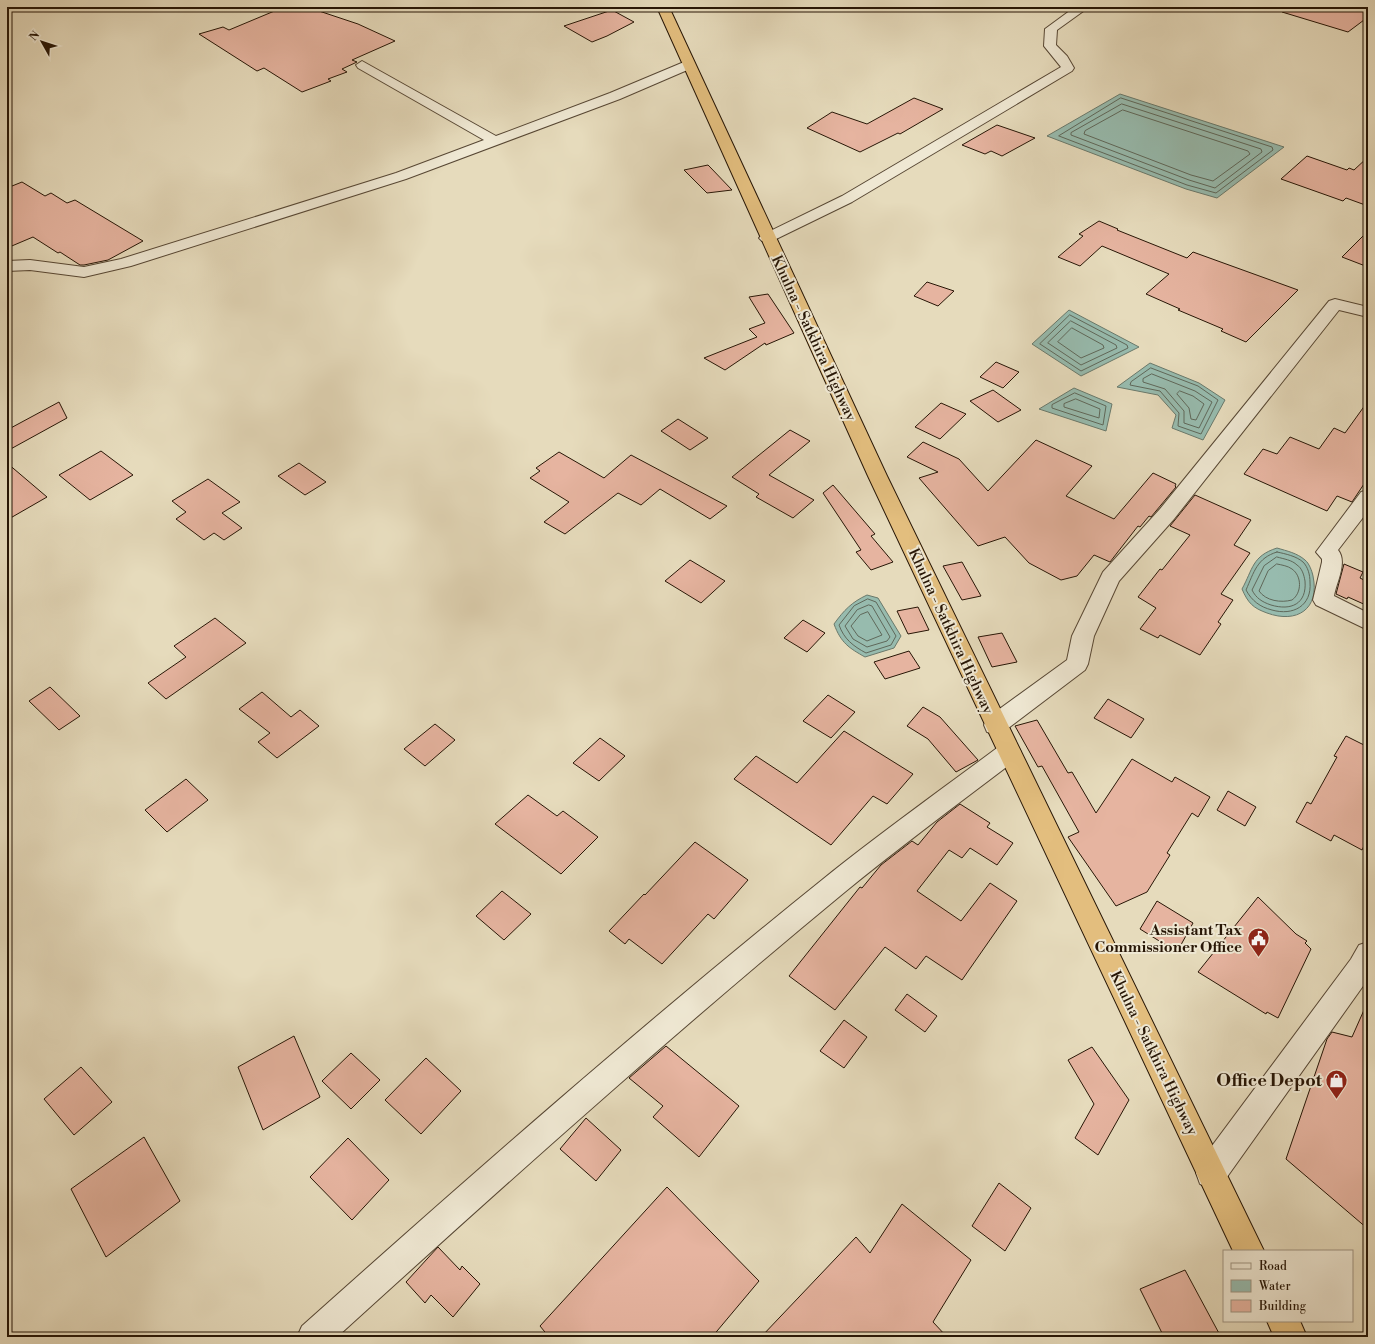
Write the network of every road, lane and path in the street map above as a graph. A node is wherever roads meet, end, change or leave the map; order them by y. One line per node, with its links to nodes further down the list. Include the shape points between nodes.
1 (662, 7): 4 (highway, Khulna - Satkhira Highway)
2 (1083, 7): 6 (street, via 1052,29 1050,46 1068,68 847,199)
3 (362, 65): 5 (street)
4 (688, 65): 5 (street); 6 (highway, Khulna - Satkhira Highway)
5 (496, 141): 7 (street, via 401,176 125,263 84,272 30,264)
6 (767, 238): 11 (highway, Khulna - Satkhira Highway)
7 (7, 266)
8 (1368, 312): 11 (street, via 1335,304 1167,514 1110,578 1083,636 1076,664)
9 (1368, 498): 10 (street, via 1326,552 1332,556 1332,570 1324,585 1323,600)
10 (1368, 622)
11 (995, 725): 12 (highway, Khulna - Satkhira Highway)
12 (1008, 752): 14 (highway, Khulna - Satkhira Highway); 17 (street, via 833,887 702,996 486,1181)
13 (1368, 954): 14 (street)
14 (1211, 1173): 15 (highway, Khulna - Satkhira Highway)
15 (1249, 1250)
16 (1284, 1322): 18 (highway)
17 (313, 1337)
18 (1291, 1337)

